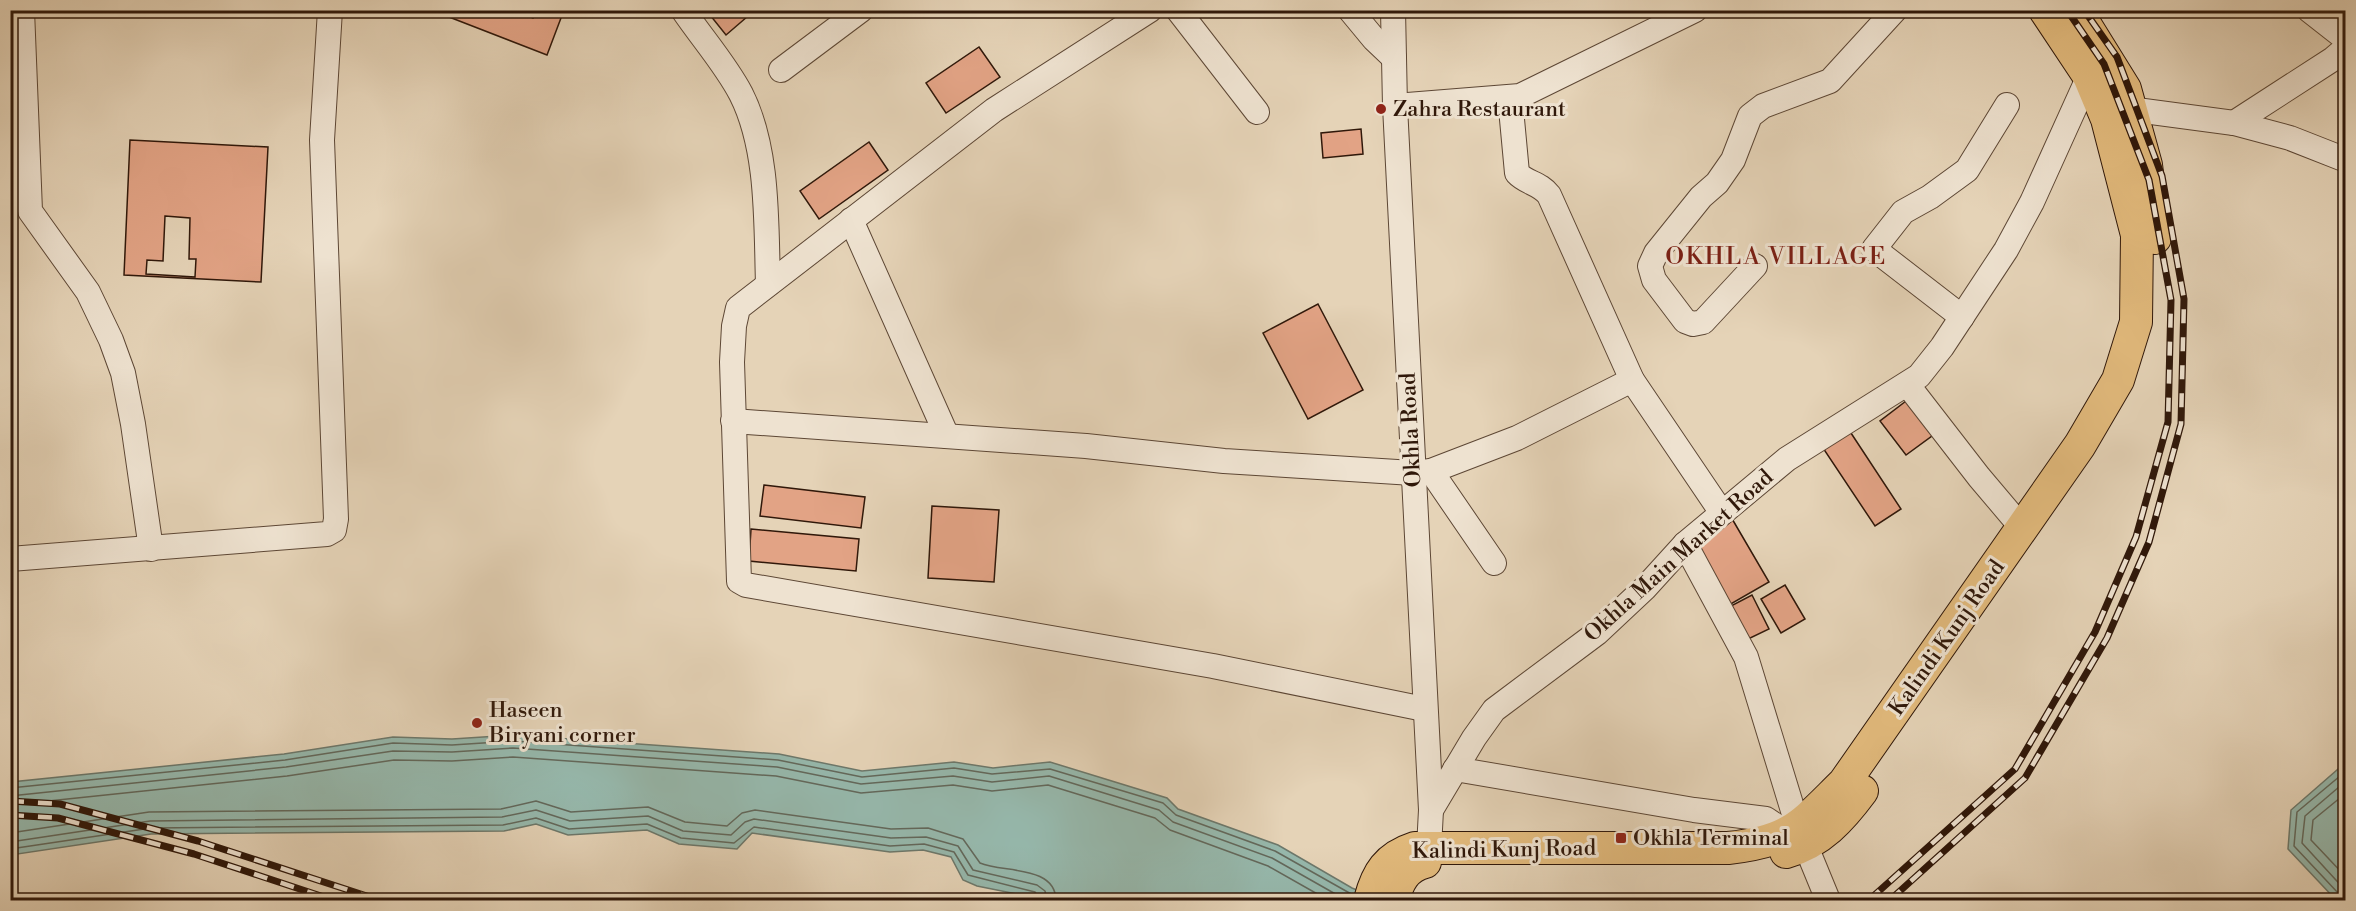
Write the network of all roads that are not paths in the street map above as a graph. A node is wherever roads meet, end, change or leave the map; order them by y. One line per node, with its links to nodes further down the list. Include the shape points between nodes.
1 (22, 10): 37 (street, via 30,211 88,292 123,373)
2 (330, 10): 37 (street, via 322,140 335,525 327,534)
3 (683, 10): 27 (street, via 745,102 765,192)
4 (861, 10): 16 (street)
5 (1150, 10): 25 (street, via 994,110)
6 (1178, 10): 22 (street)
7 (1350, 10): 15 (street)
8 (1393, 10): 15 (street, Okhla Road)
9 (1695, 10): 18 (street)
10 (1895, 10): 26 (street, via 1830,81 1762,106 1750,116 1733,160 1656,253 1650,266 1654,280 1685,321 1693,324 1703,322)
11 (2045, 10): 17 (main road, Kalindi Kunj Road)
12 (2309, 10): 14 (street)
13 (2086, 17): 21 (main road, Kalindi Kunj Road, via 2125,89)
14 (2345, 40): 23 (street, via 2333,59)
15 (1394, 58): 20 (street, Okhla Road)
16 (781, 70)
17 (2089, 76): 28 (street, Okhla Main Market Road, via 2032,202); 35 (main road, Kalindi Kunj Road, via 2106,119 2137,235 2136,322 2118,380)
18 (1510, 98): 20 (street); 29 (street, via 1517,173 1549,195)
19 (2007, 105): 28 (street, via 1967,170 1903,212 1874,249)
20 (1395, 106): 33 (street, Okhla Road)
21 (2129, 109): 23 (street); 43 (main road, Kalindi Kunj Road, via 2146,165 2155,239 2150,317 2134,384 2079,479 1860,793 1829,829)
22 (1257, 112)
23 (2234, 123): 24 (street, via 2290,138)
24 (2346, 160)
25 (851, 220): 27 (street); 32 (street)
26 (1755, 267)
27 (768, 284): 31 (street, via 743,303 736,316)
28 (1962, 317): 30 (street, Okhla Main Market Road, via 1927,366)
29 (1632, 380): 33 (street, via 1517,438); 34 (street)
30 (1907, 384): 34 (street, Okhla Main Market Road, via 1787,459); 35 (street)
31 (733, 421): 32 (street); 40 (street, via 739,579 743,584 1213,666)
32 (947, 436): 33 (street, via 1224,461)
33 (1422, 472): 39 (street); 40 (street, Okhla Road)
34 (1722, 513): 36 (street, Okhla Main Market Road)
35 (2023, 529): 43 (main road, Kalindi Kunj Road, via 1845,783)
36 (1685, 544): 41 (street, Okhla Main Market Road, via 1597,633 1494,710); 43 (street, via 1746,657)
37 (151, 549): 38 (street)
38 (10, 559)
39 (1494, 563)
40 (1424, 709): 42 (street, Okhla Road)
41 (1455, 769): 42 (street, Okhla Main Market Road); 43 (street, via 1766,819)
42 (1431, 810): 44 (street, Okhla Road)
43 (1797, 836): 44 (main road, Kalindi Kunj Road, via 1728,848); 45 (street); 46 (main road, Kalindi Kunj Road, via 1752,859 1425,862 1407,871)
44 (1429, 848): 46 (main road, Kalindi Kunj Road, via 1403,852 1383,867)
45 (1824, 891)
46 (1384, 892)

